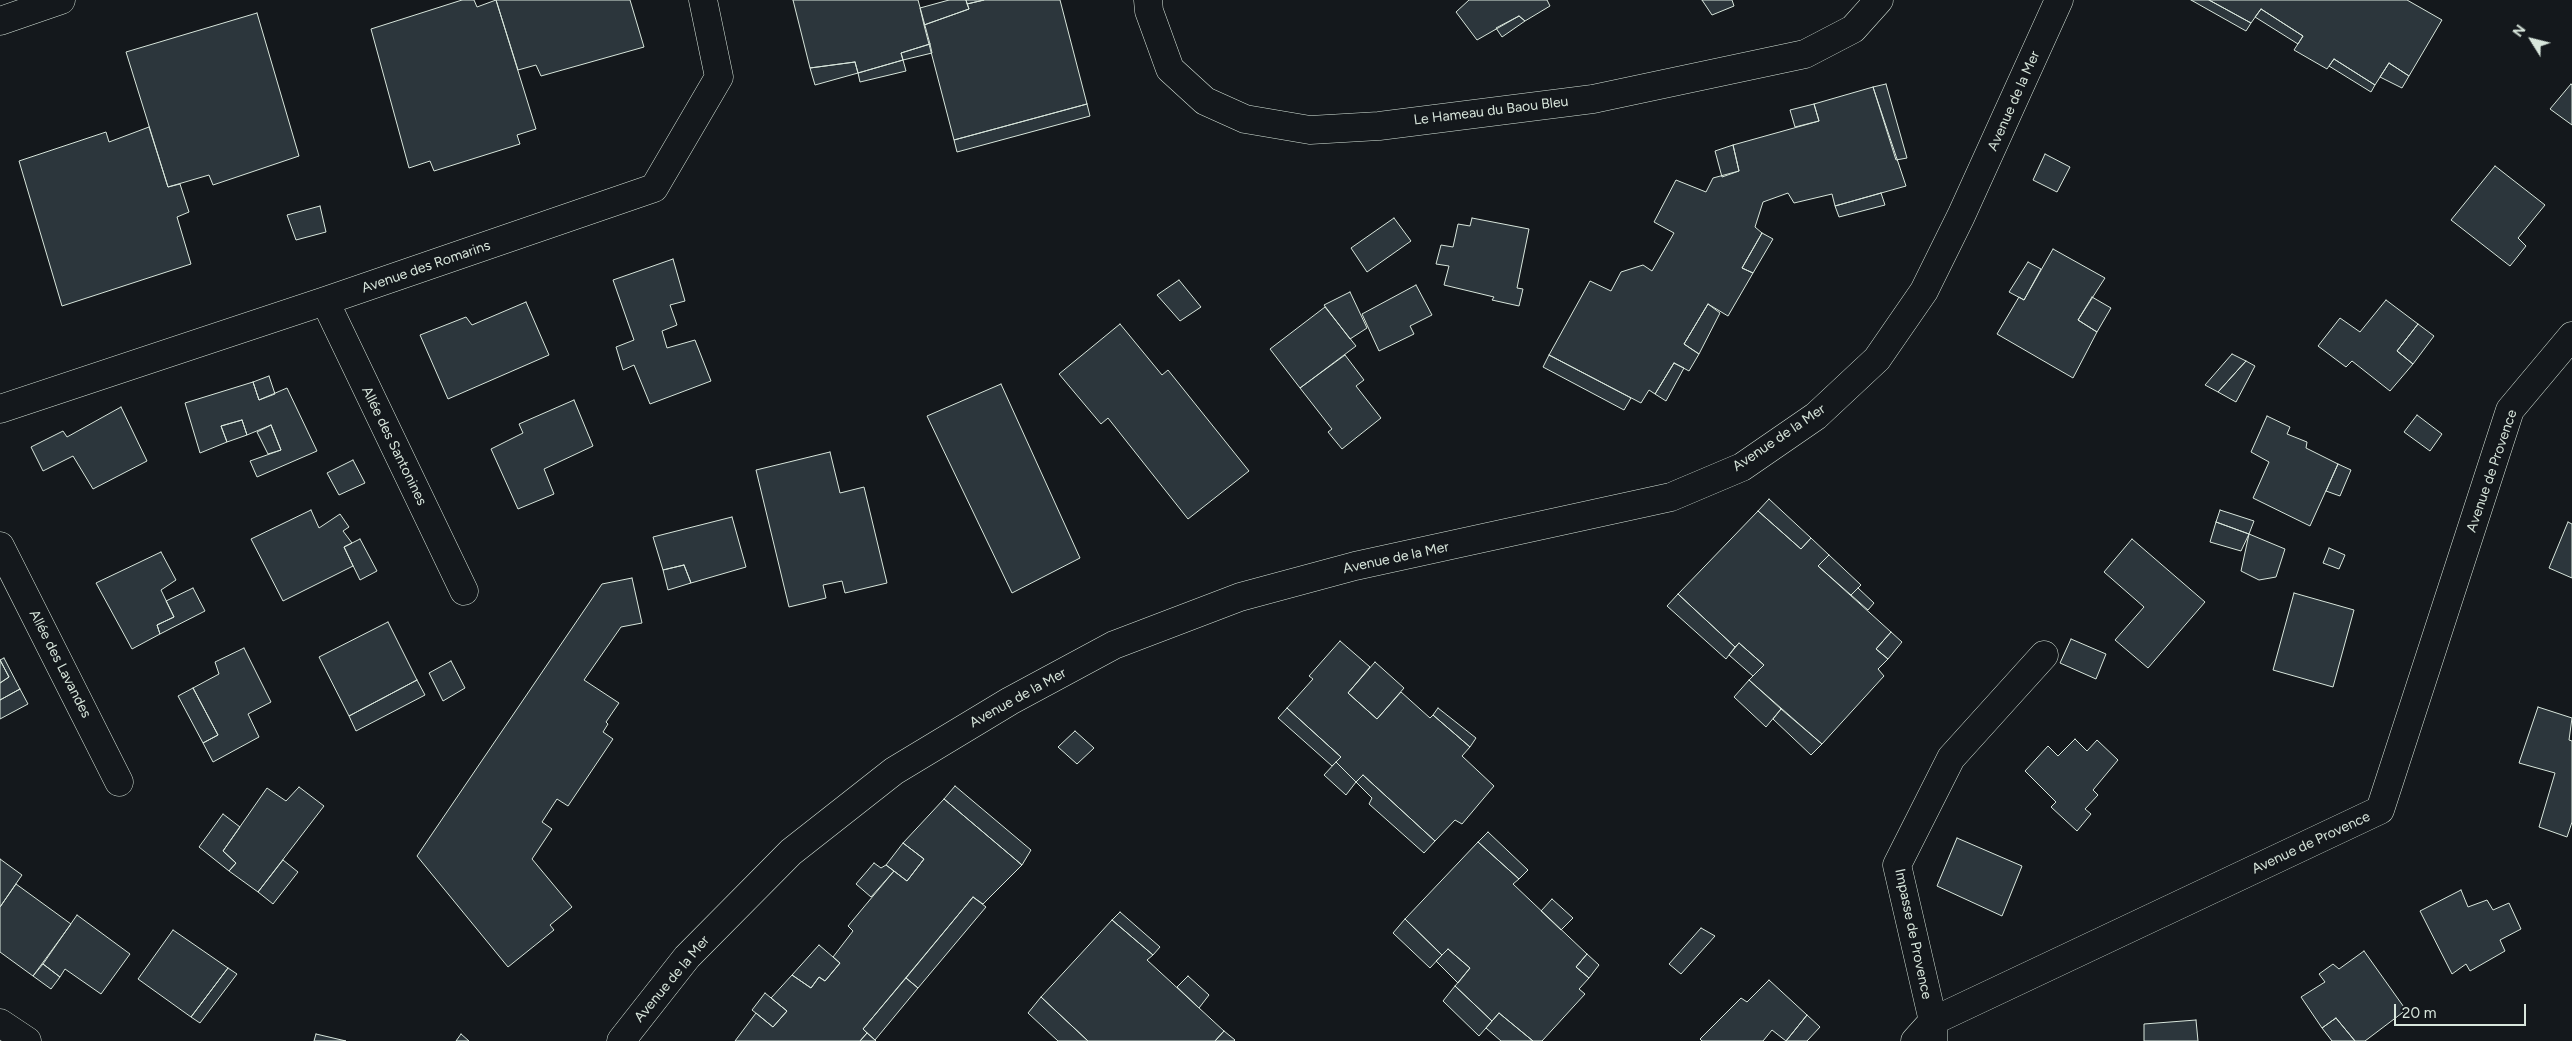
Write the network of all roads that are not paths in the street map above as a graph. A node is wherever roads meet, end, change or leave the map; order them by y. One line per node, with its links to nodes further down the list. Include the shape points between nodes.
1 (61, 0): 6 (street)
2 (703, 0): 7 (street, Avenue des Romarins, via 719,77 654,188)
3 (1148, 0): 4 (street, Le Hameau du Baou Bleu, via 1170,69 1205,101 1245,119 1310,130 1379,126 1594,99 1805,54 1853,29)
4 (1879, 0)
5 (2059, 0): 17 (street, Avenue de la Mer, via 1924,290 1876,359 1816,416 1742,467 1672,498 1345,568 1240,597 1114,645 1010,700 894,770 791,852 687,957)
6 (0, 21)
7 (325, 301): 9 (street, Avenue des Romarins); 11 (street, Allée des Santonines)
8 (2572, 336): 15 (street, Avenue de Provence, via 2510,410 2380,810)
9 (0, 409)
10 (0, 546): 13 (street, Allée des Lavandes)
11 (464, 591)
12 (2044, 655): 15 (street, Impasse de Provence, via 1951,758 1897,865)
13 (119, 782)
14 (0, 1023): 16 (street)
15 (1927, 1034)
16 (27, 1041)
17 (621, 1041)

